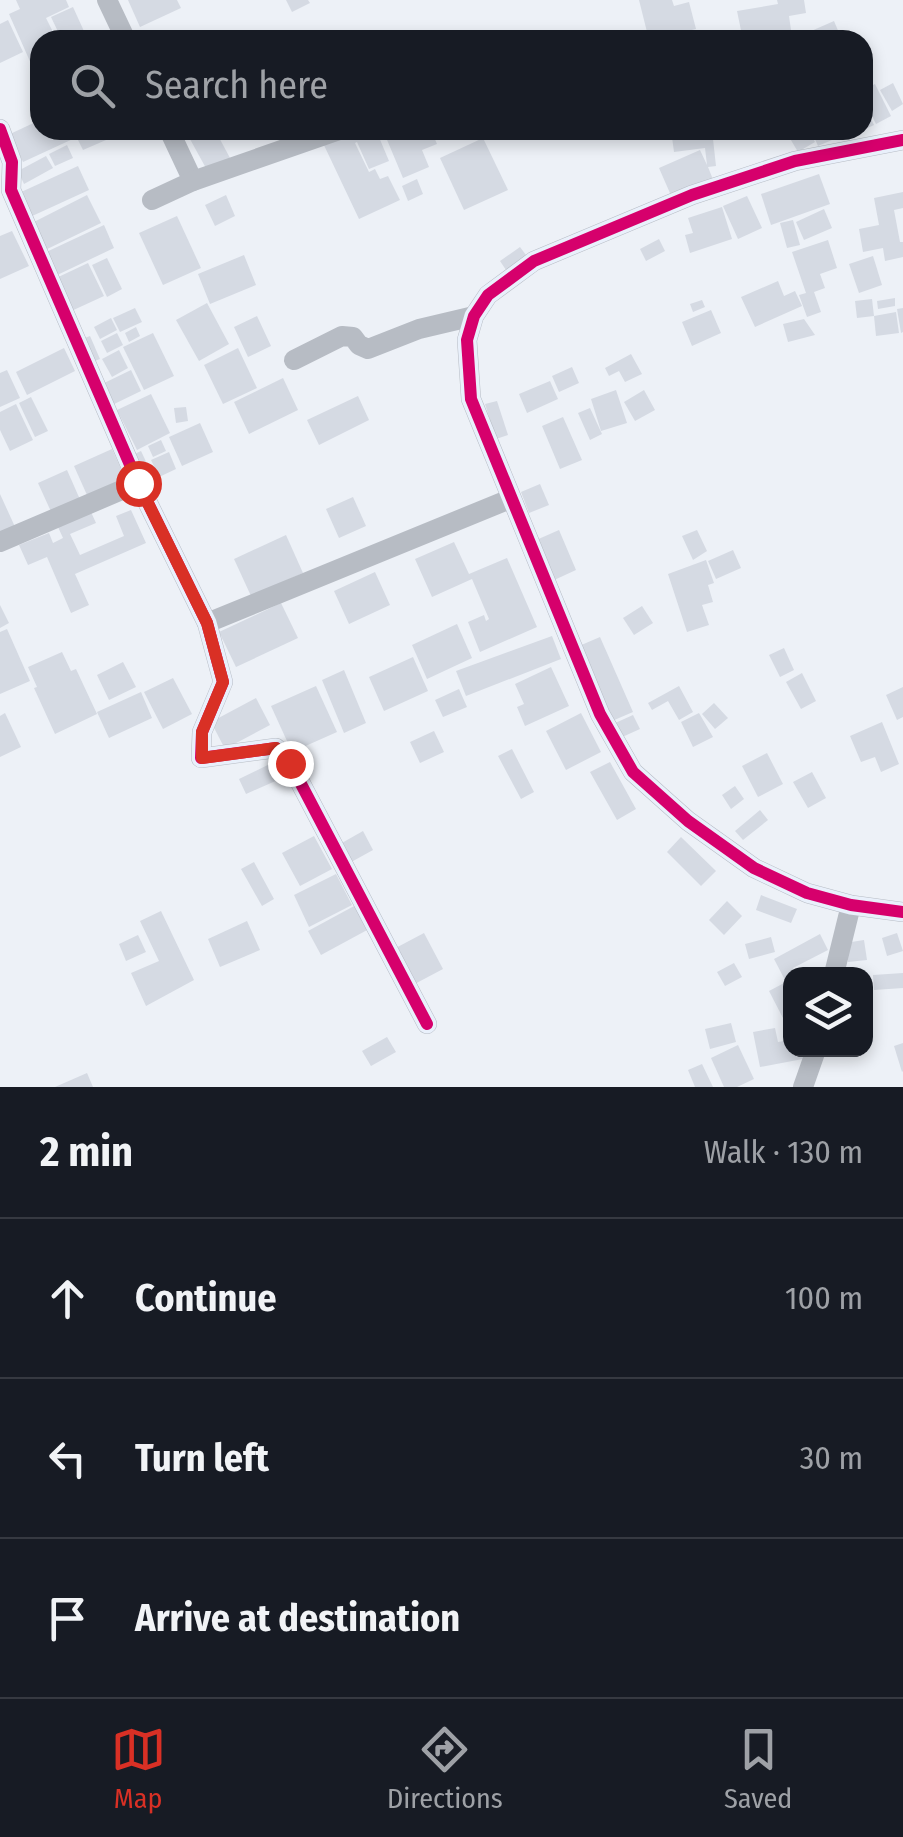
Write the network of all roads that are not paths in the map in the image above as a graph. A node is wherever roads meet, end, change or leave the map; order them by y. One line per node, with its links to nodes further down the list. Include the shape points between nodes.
1 (108, 0): 2 (street)
2 (122, 30)
3 (0, 129): 11 (street, via 12,162 10,190)
4 (174, 140): 7 (street)
5 (310, 140): 7 (street)
6 (903, 140): 9 (street, via 795,161 608,229 534,262 488,294)
7 (193, 181): 8 (street)
8 (152, 200)
9 (474, 316): 10 (street, via 368,349 342,336); 12 (street, via 466,340 470,399)
10 (294, 360)
11 (138, 483): 13 (street); 14 (street)
12 (510, 498): 14 (street); 15 (street, via 600,714 633,772 754,868)
13 (0, 542)
14 (207, 623): 18 (street, via 223,682 202,732 202,758 276,748 290,763)
15 (851, 906): 16 (street); 17 (street)
16 (903, 912)
17 (836, 967)
18 (426, 1024)
19 (814, 1057): 20 (street)
20 (803, 1087)

